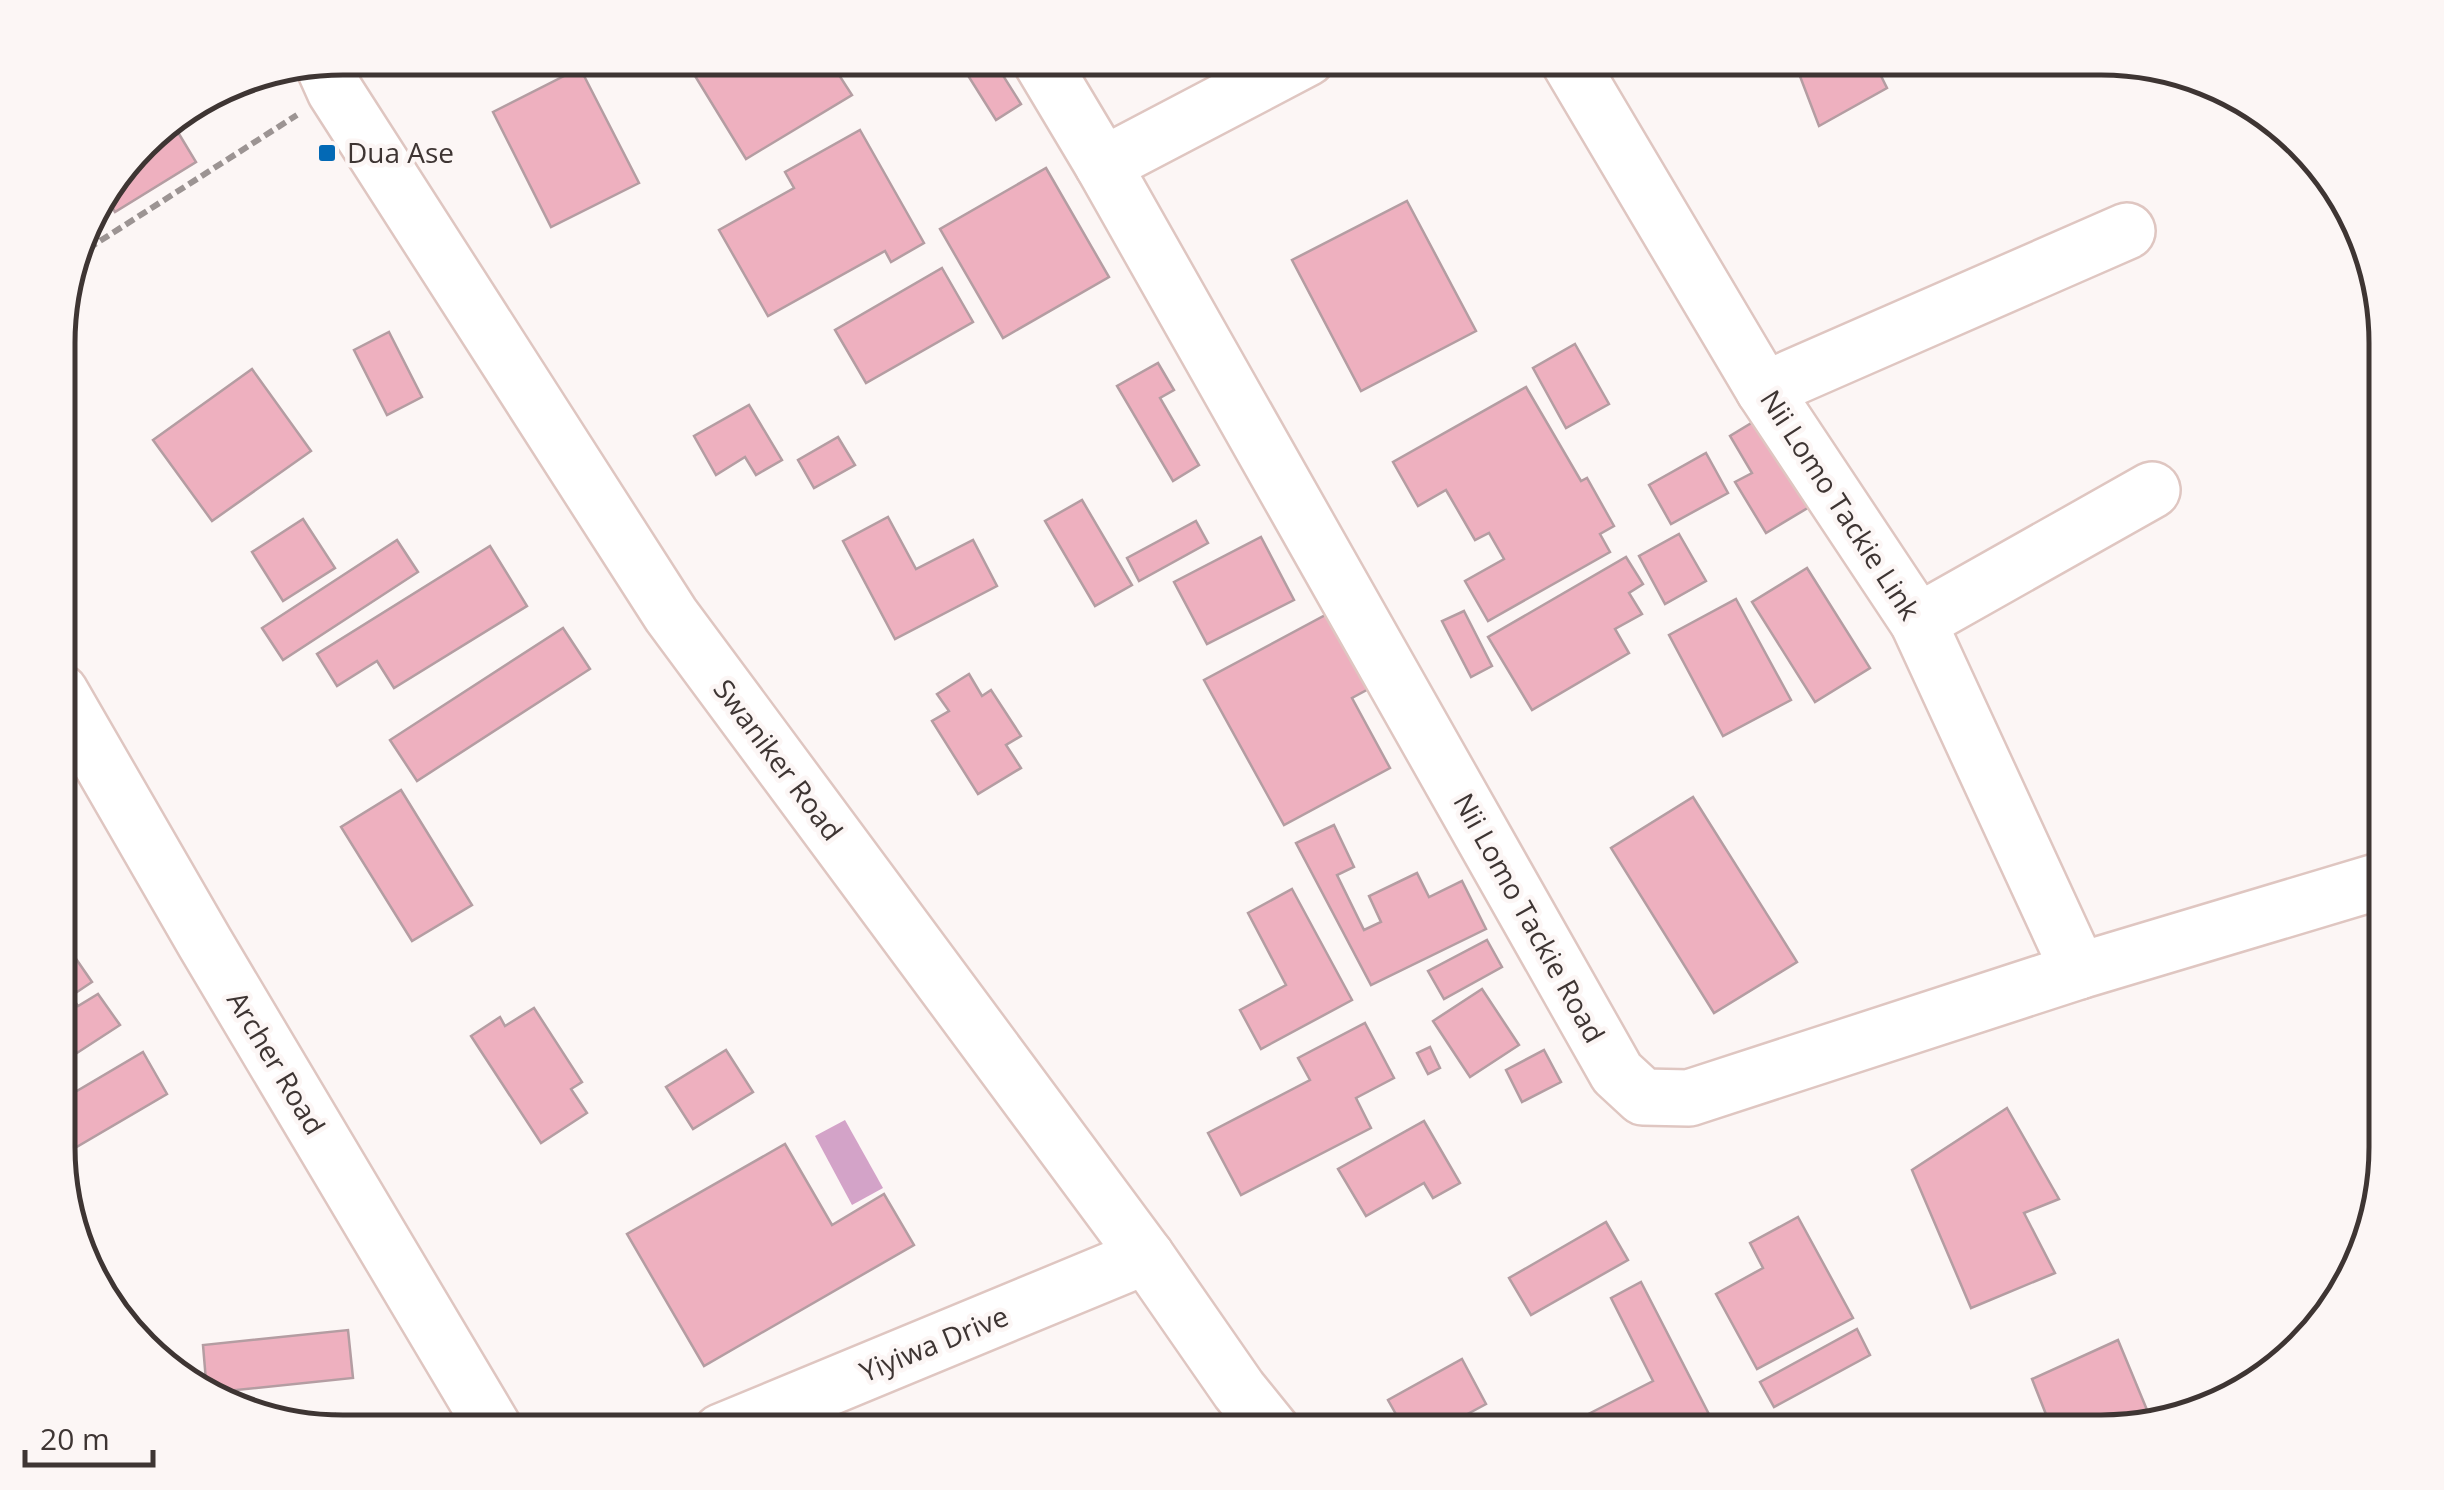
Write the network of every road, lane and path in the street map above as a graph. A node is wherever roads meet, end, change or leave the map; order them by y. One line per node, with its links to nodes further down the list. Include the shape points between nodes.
1 (1049, 75): 5 (street, Nii Lomo Tackie Road)
2 (1275, 75): 5 (street)
3 (1578, 75): 8 (street, Nii Lomo Tackie Link)
4 (329, 76): 7 (path); 14 (street, Swaniker Road, via 670,616)
5 (1103, 166): 13 (street, Nii Lomo Tackie Road, via 1617,1074 1643,1098 1689,1098)
6 (2127, 230): 8 (street)
7 (94, 242)
8 (1764, 390): 10 (street, Nii Lomo Tackie Link)
9 (2152, 490): 10 (street)
10 (1918, 622): 13 (street, Nii Lomo Tackie Link)
11 (75, 718): 16 (street, Archer Road)
12 (2368, 884): 13 (street, Nii Lomo Tackie Road)
13 (2079, 971)
14 (1146, 1256): 15 (street, Swaniker Road); 17 (street, Yiyiwa Drive)
15 (1259, 1414)
16 (486, 1415)
17 (763, 1415)

